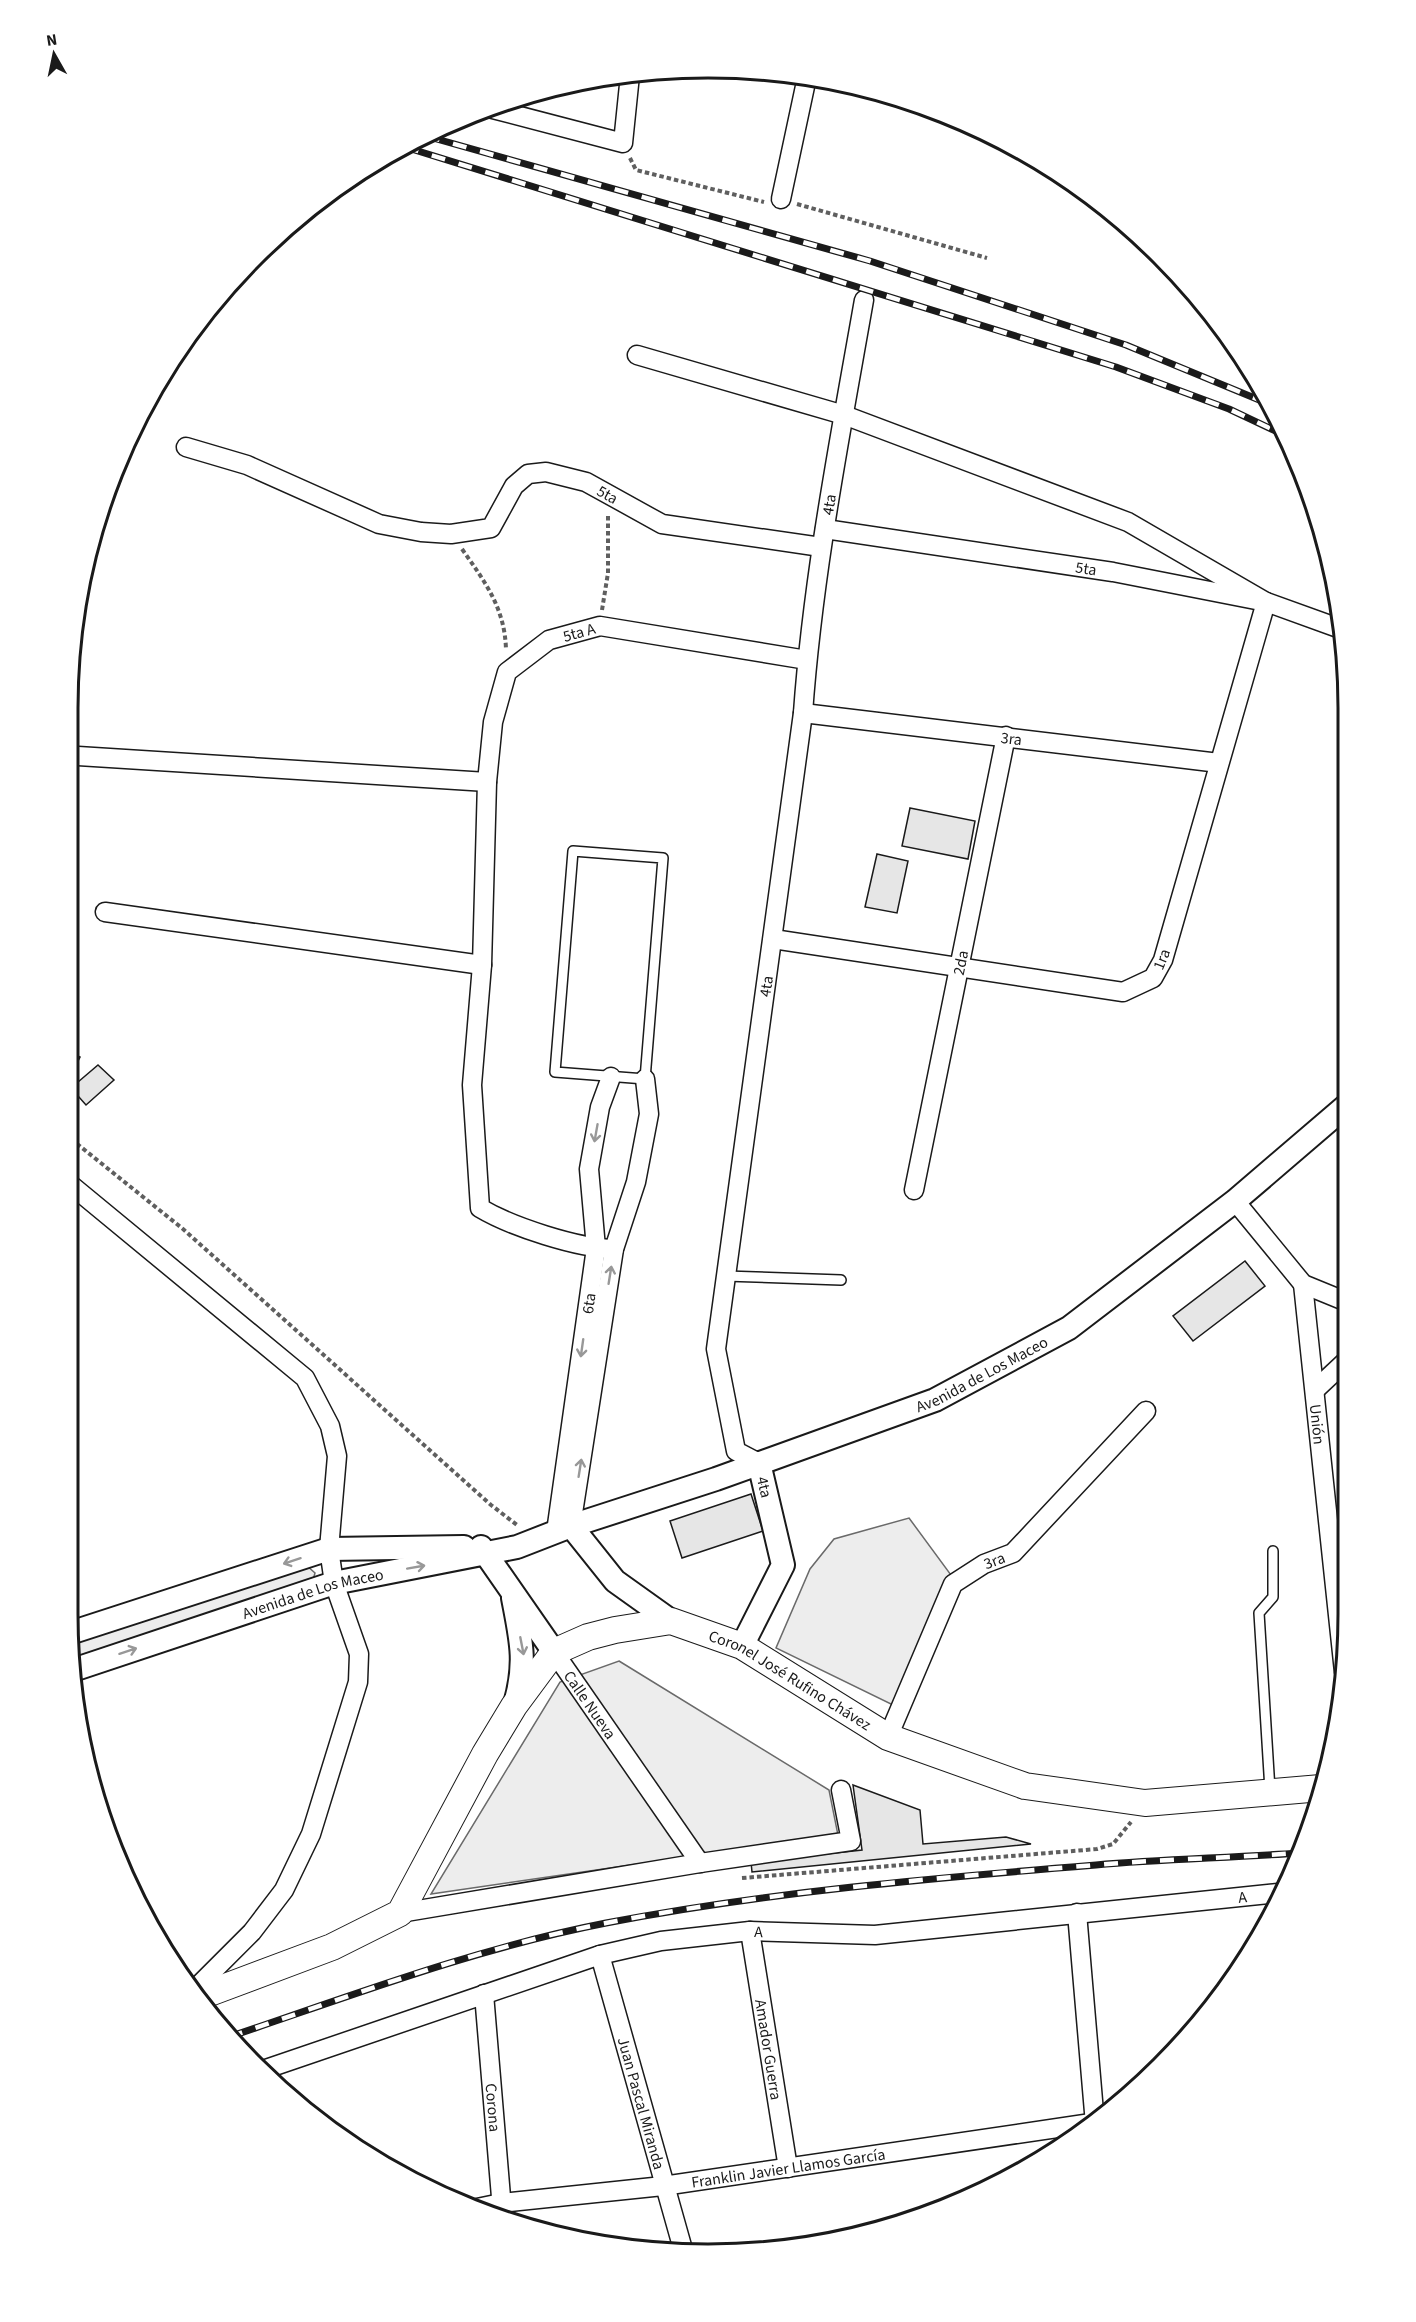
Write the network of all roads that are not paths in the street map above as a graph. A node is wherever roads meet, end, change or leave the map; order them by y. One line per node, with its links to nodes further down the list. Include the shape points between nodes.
1 (629, 83): 3 (street, via 623,143)
2 (805, 86): 4 (street)
3 (503, 112)
4 (781, 199)
5 (864, 300): 7 (street, 4ta)
6 (637, 355): 7 (street)
7 (844, 415): 9 (street, 4ta); 10 (street, via 1128,522)
8 (186, 447): 9 (street, 5ta, via 247,465 379,525 421,532 451,534 491,528 514,486 528,474 546,472 586,482 663,524)
9 (823, 538): 10 (street, 5ta, via 1113,572); 12 (street, 4ta)
10 (1266, 602): 11 (street, 5ta); 16 (street, 1ra)
11 (1333, 626)
12 (807, 660): 13 (street, 4ta); 17 (street, 5ta A, via 600,626 549,640 507,672 493,722)
13 (803, 714): 14 (street, 3ra); 19 (street, 4ta)
14 (1006, 736): 16 (street, 3ra); 21 (street, 2da)
15 (78, 756): 17 (street)
16 (1219, 763): 21 (street, 1ra, via 1163,960 1153,978 1123,992)
17 (487, 782): 20 (street)
18 (105, 912): 20 (street)
19 (773, 939): 21 (street, 1ra); 29 (street, 4ta)
20 (482, 965): 28 (street, via 472,1085 480,1208 500,1220)
21 (958, 967): 25 (street, 2da)
22 (610, 1077): 23 (lane); 23 (lane, via 555,1072 573,851 663,858); 28 (street, 6ta, one-way to 28, via 600,1107 589,1169)
23 (645, 1079): 28 (street, 6ta, via 649,1114 636,1182)
24 (1338, 1113): 27 (street, Avenida de Los Maceo)
25 (914, 1190)
26 (78, 1191): 38 (street, via 305,1378 330,1426 337,1456)
27 (1235, 1201): 31 (street); 36 (street, Avenida de Los Maceo, via 1069,1328 935,1400)
28 (605, 1249): 37 (street, 6ta)
29 (724, 1276): 30 (lane); 36 (street, 4ta, via 716,1349 736,1451)
30 (841, 1280)
31 (1303, 1284): 32 (street); 34 (street, Unión)
32 (1338, 1298)
33 (1338, 1368): 34 (street, Unión)
34 (1315, 1390): 43 (street, Unión)
35 (1146, 1411): 50 (street, 3ra, via 1013,1553 984,1564 953,1584)
36 (759, 1463): 37 (street, Avenida de Los Maceo); 46 (street, 4ta, via 783,1565)
37 (554, 1532): 39 (street, Avenida de Los Maceo, via 517,1547); 44 (street)
38 (329, 1549): 39 (street, Avenida de Los Maceo); 41 (street); 45 (street, Avenida de Los Maceo, one-way to 45)
39 (484, 1551): 41 (street, Avenida de Los Maceo, one-way to 39); 42 (street, Calle Nueva)
40 (1273, 1551): 53 (lane, via 1274,1597 1259,1613)
41 (334, 1583): 48 (street, Avenida de Los Maceo, one-way to 41); 60 (street, via 358,1654 358,1682 311,1834 284,1890 259,1924)
42 (511, 1588): 47 (street, Calle Nueva); 49 (street, one-way to 49, via 524,1655)
43 (1338, 1614)
44 (670, 1621): 46 (main road, Coronel José Rufino Chávez); 47 (main road, via 597,1635)
45 (78, 1630)
46 (742, 1646): 50 (main road, Coronel José Rufino Chávez)
47 (554, 1652): 49 (main road); 54 (street, Calle Nueva)
48 (80, 1668)
49 (514, 1706): 57 (main road)
50 (888, 1737): 53 (main road, Coronel José Rufino Chávez, via 1025,1786 1145,1803)
51 (1313, 1789): 53 (main road, Coronel José Rufino Chávez)
52 (841, 1790): 54 (street, via 851,1841)
53 (1270, 1793)
54 (700, 1863): 57 (street)
55 (1273, 1893): 56 (street, A)
56 (1077, 1912): 58 (street, A, via 874,1935); 64 (street)
57 (400, 1913): 61 (main road, via 332,1947)
58 (750, 1931): 59 (street, A, via 661,1941); 66 (street, Amador Guerra)
59 (600, 1955): 62 (street, A); 67 (street, Juan Pascal Miranda)
60 (199, 1985)
61 (205, 1994)
62 (484, 1994): 63 (street, A); 68 (street, Corona)
63 (271, 2067)
64 (1095, 2112)
65 (1075, 2126): 66 (street, Franklin Javier Llamos García)
66 (788, 2168): 67 (street, Franklin Javier Llamos García)
67 (663, 2186): 69 (street, Franklin Javier Llamos García); 70 (street, Juan Pascal Miranda)
68 (502, 2210)
69 (506, 2211)
70 (681, 2243)

